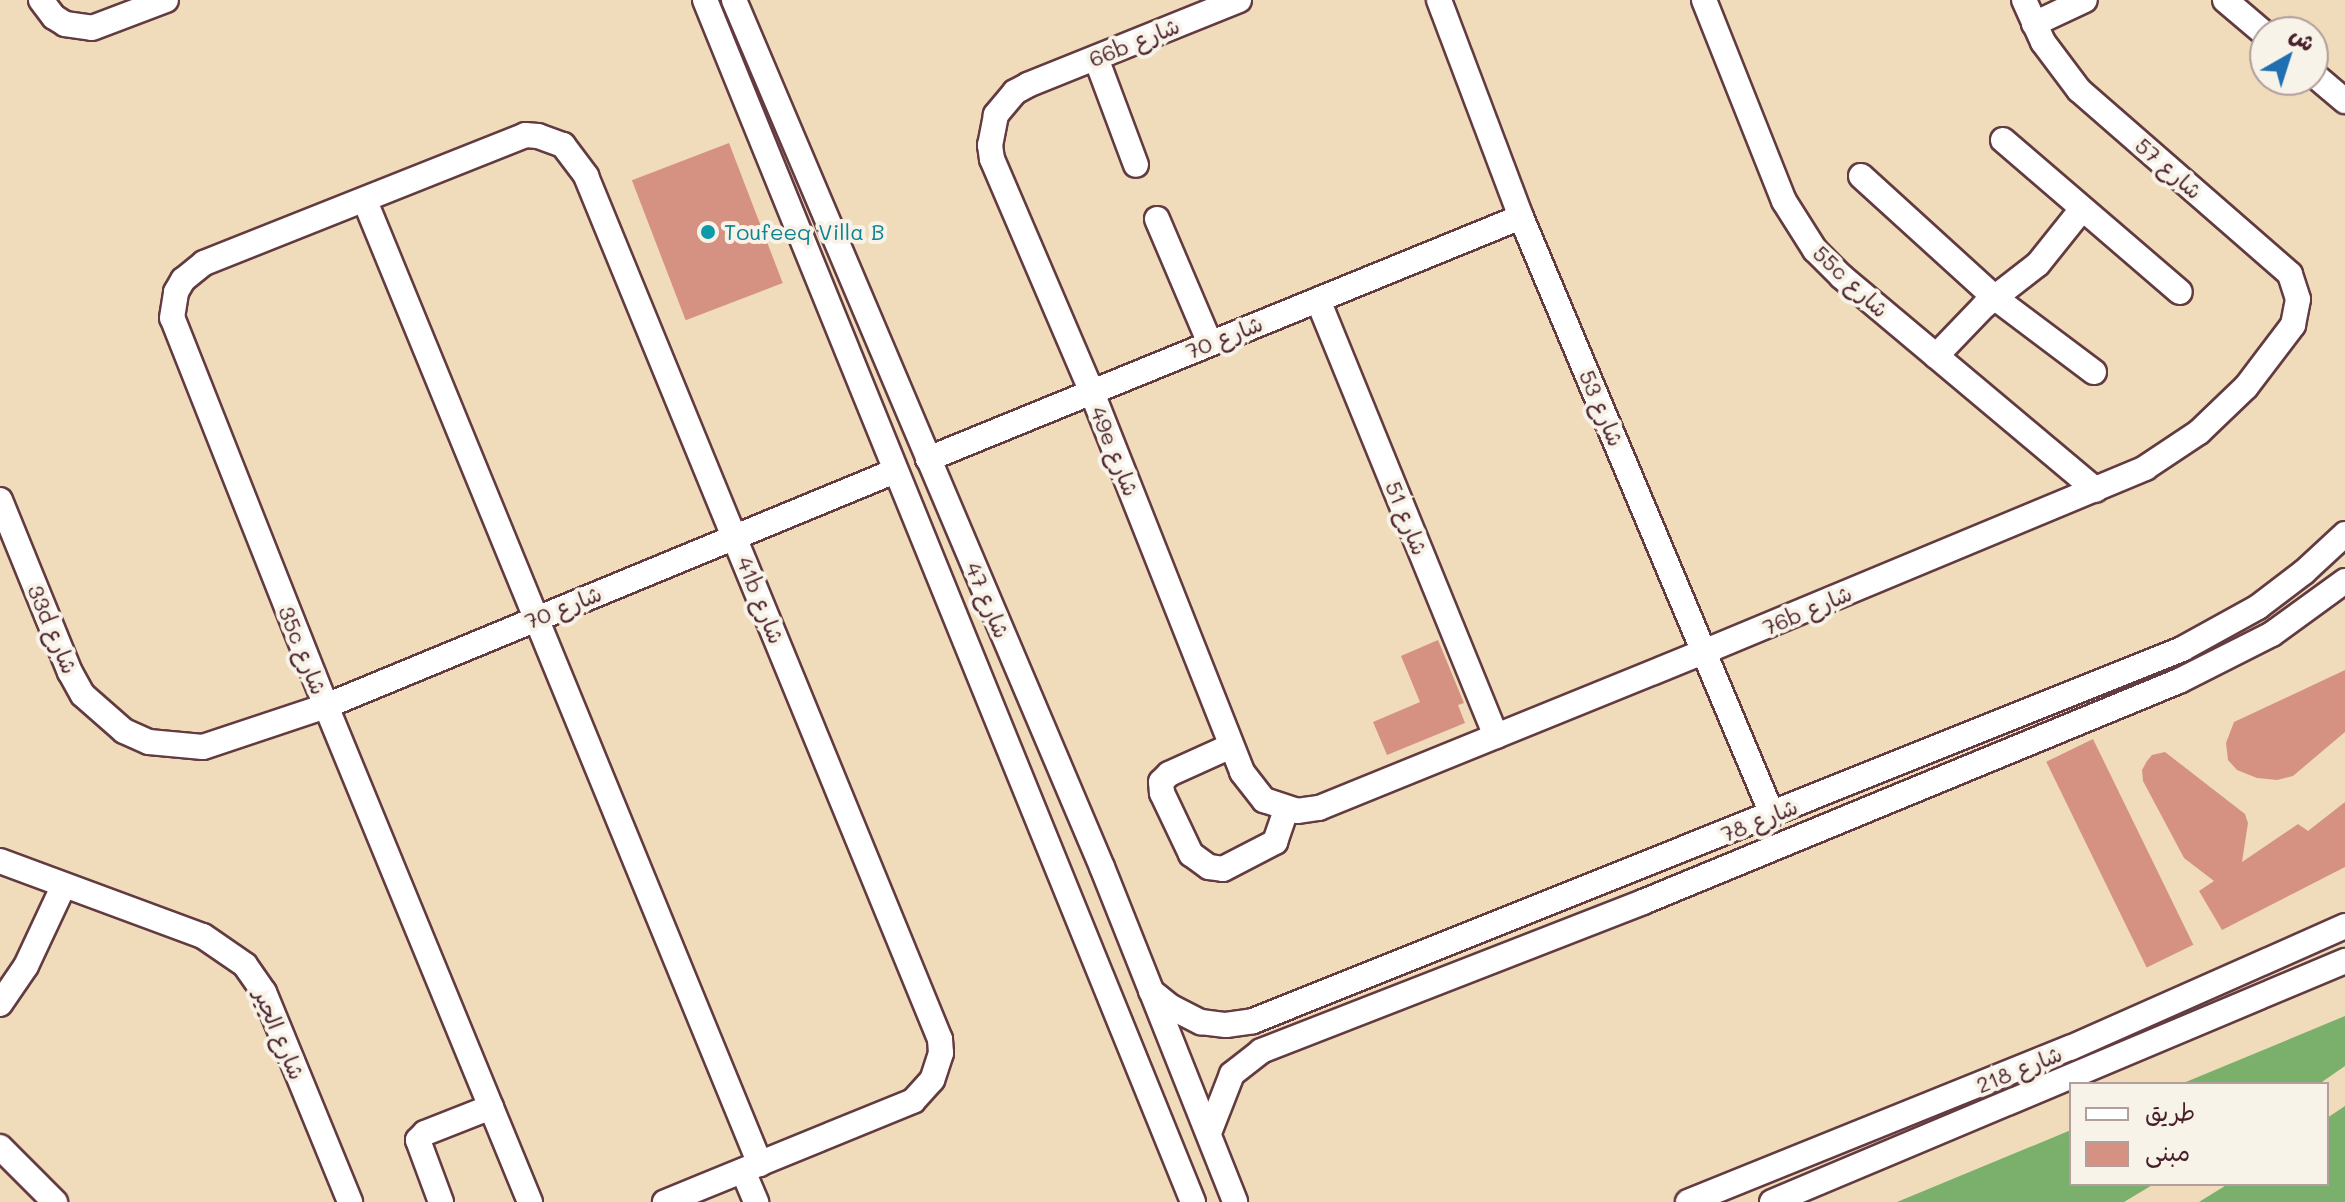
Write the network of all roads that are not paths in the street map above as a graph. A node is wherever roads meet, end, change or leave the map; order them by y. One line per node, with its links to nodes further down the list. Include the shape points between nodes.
1 (41, 0): 2 (street, via 65,24 92,28)
2 (166, 0)
3 (705, 0): 33 (street, شارع 47)
4 (1239, 0): 13 (street, 66b شارع)
5 (1439, 0): 22 (street, شارع 53)
6 (1704, 0): 29 (street, 55c شارع, via 1784,201 1803,234 1842,277)
7 (2024, 0): 12 (street, شارع 57)
8 (2085, 0): 12 (street)
9 (2226, 1): 11 (street)
10 (735, 4): 32 (street, شارع 47)
11 (2249, 20)
12 (2034, 24): 27 (street, شارع 57, via 2053,60 2079,90 2290,274 2298,299)
13 (1096, 58): 14 (street, 66b شارع); 18 (street)
14 (1028, 85): 31 (street, 49e شارع, via 996,115 992,159)
15 (2329, 88): 16 (street)
16 (2345, 101)
17 (2003, 140): 21 (street)
18 (1136, 165)
19 (1861, 176): 25 (street)
20 (365, 201): 37 (street, 41b شارع, via 512,138 538,136 573,154); 39 (street); 42 (street, 35c شارع, via 204,263 183,280 172,305 174,331)
21 (2082, 209): 24 (street); 25 (street, via 2038,264)
22 (1521, 217): 26 (street, شارع 70); 40 (street, شارع 53)
23 (1157, 219): 28 (street)
24 (2180, 292)
25 (1994, 297): 29 (street); 30 (street)
26 (1318, 300): 28 (street, شارع 70); 43 (street, شارع 51)
27 (2286, 336): 34 (street, 76b شارع, via 2246,387 2199,432 2145,468)
28 (1210, 343): 31 (street, شارع 70)
29 (1936, 356): 34 (street, 55c شارع)
30 (2094, 372)
31 (1091, 390): 32 (street, شارع 70); 45 (street, 49e شارع)
32 (928, 459): 55 (street, شارع 47)
33 (895, 471): 37 (street, شارع 70); 67 (street, شارع 47)
34 (2096, 490): 40 (street, 76b شارع)
35 (0, 500): 44 (street, 33d شارع, via 70,672 102,715 124,731 163,745 203,747)
36 (2345, 534): 41 (street, شارع 78, via 2234,623)
37 (735, 536): 39 (street, شارع 70); 60 (street, 41b شارع, via 937,1025 941,1053 932,1080 913,1101)
38 (2345, 581): 46 (street, شارع 78, via 2294,620 2226,660)
39 (536, 618): 42 (street, شارع 70); 60 (street)
40 (1706, 651): 43 (street, 76b شارع); 49 (street, شارع 53)
41 (2107, 679): 46 (street, via 2086,696 1999,735 1993,745); 47 (street, شارع 78)
42 (326, 706): 44 (street, شارع 70); 57 (street, 35c شارع)
43 (1496, 736): 48 (street, 76b شارع, via 1319,808)
44 (230, 741)
45 (1231, 746): 48 (street, 49e شارع, via 1255,792); 48 (street, via 1161,782 1191,854 1209,867 1223,869 1275,842)
46 (2000, 755): 50 (street, شارع 78)
47 (1885, 768): 49 (street, شارع 78); 50 (street, via 1891,776 1888,784 1841,808)
48 (1286, 810)
49 (1772, 814): 55 (street, شارع 78, via 1253,1021 1201,1022)
50 (1826, 826): 58 (street, شارع 78, via 1261,1051 1232,1074)
51 (0, 861): 52 (street, شارع الجير)
52 (64, 885): 56 (street, via 26,966); 62 (street, شارع الجير, via 203,936 245,965 264,992)
53 (2345, 926): 69 (street, شارع 218, via 2070,1048)
54 (2345, 961): 70 (street)
55 (1151, 991): 58 (street, شارع 47)
56 (0, 1004)
57 (491, 1107): 63 (street, via 418,1140); 64 (street, 35c شارع)
58 (1209, 1133): 68 (street, شارع 47)
59 (0, 1147): 61 (street)
60 (752, 1167): 65 (street); 66 (street)
61 (55, 1202)
62 (350, 1202)
63 (441, 1202)
64 (530, 1202)
65 (665, 1202)
66 (756, 1202)
67 (1193, 1202)
68 (1235, 1202)
69 (1688, 1202)
70 (1772, 1202)

